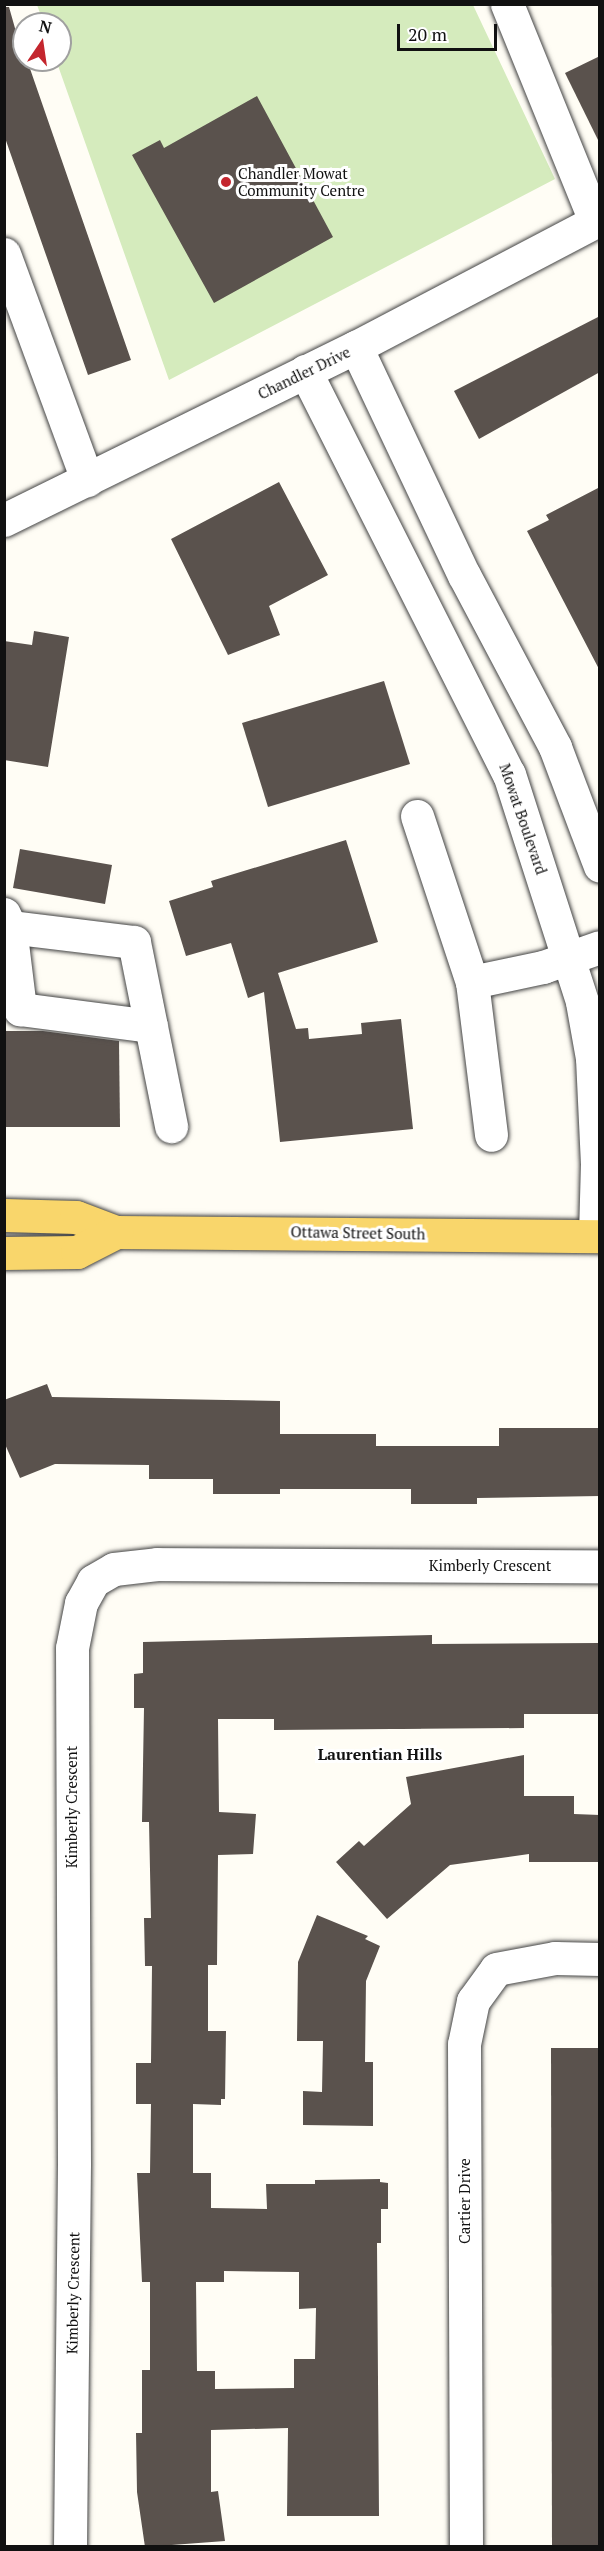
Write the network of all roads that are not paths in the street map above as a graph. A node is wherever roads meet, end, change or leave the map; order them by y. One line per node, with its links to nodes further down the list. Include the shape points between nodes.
1 (507, 4): 2 (street)
2 (597, 220): 4 (street, Chandler Drive)
3 (4, 254): 6 (street)
4 (356, 347): 5 (street, Chandler Drive); 8 (street)
5 (305, 371): 6 (street, Chandler Drive); 9 (street, Mowat Boulevard)
6 (87, 480): 7 (street, Chandler Drive)
7 (4, 520)
8 (464, 575): 9 (street); 11 (street, via 555,747)
9 (422, 599): 13 (street, Mowat Boulevard, via 509,774)
10 (417, 816): 14 (street)
11 (600, 866)
12 (7, 921): 15 (street, via 134,942); 15 (street, via 20,1009)
13 (585, 952): 14 (street); 20 (street, Mowat Boulevard, via 597,1162)
14 (472, 982): 17 (street)
15 (151, 1026): 16 (street)
16 (171, 1126)
17 (491, 1135)
18 (4, 1215): 19 (main road, via 76,1217)
19 (116, 1232): 20 (main road, Ottawa Street South); 21 (main road, via 77,1252)
20 (597, 1236)
21 (4, 1254)
22 (600, 1566): 24 (street, Kimberly Crescent, via 157,1564 114,1569 93,1581 81,1603 72,1648 74,2164)
23 (600, 1959): 25 (street, Cartier Drive, via 555,1958 496,1969 473,2001 464,2044)
24 (70, 2547)
25 (466, 2547)

